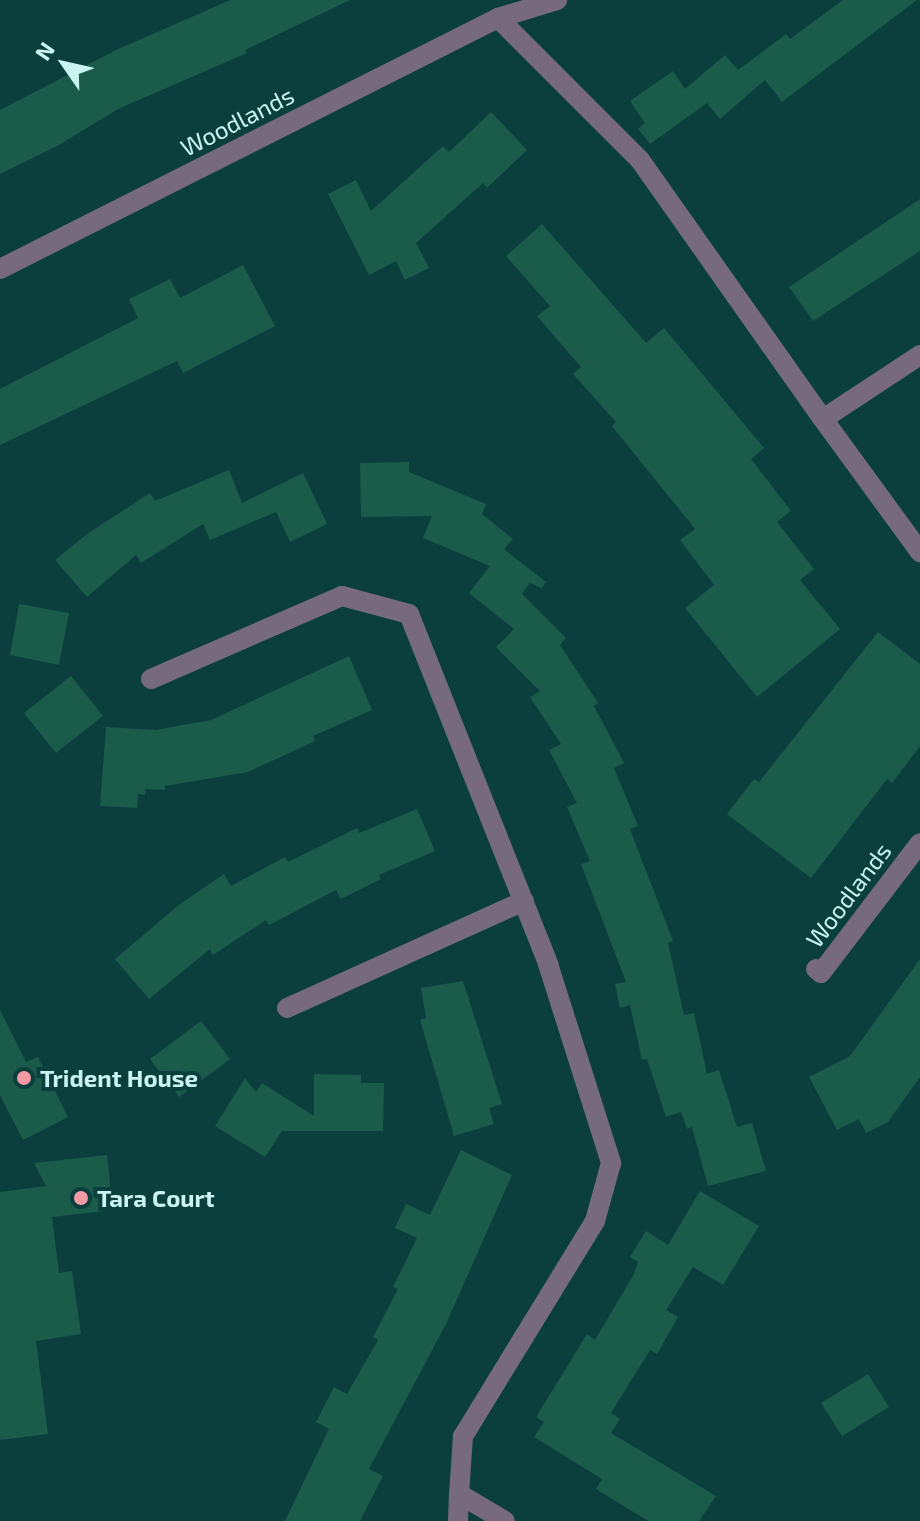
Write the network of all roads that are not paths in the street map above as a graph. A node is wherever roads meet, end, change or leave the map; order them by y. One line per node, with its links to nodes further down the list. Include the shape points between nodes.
1 (557, 0): 2 (street, Woodlands)
2 (498, 18): 3 (street, Woodlands); 5 (street, via 640,160)
3 (0, 269)
4 (920, 355): 5 (street)
5 (823, 419): 6 (street)
6 (920, 552)
7 (151, 679): 9 (street, via 342,596 409,614)
8 (920, 843): 10 (street, Woodlands, via 821,973)
9 (524, 901): 11 (street); 12 (street, via 611,1163 595,1221 463,1436)
10 (816, 969)
11 (287, 1008)
12 (459, 1494): 13 (street); 14 (street)
13 (458, 1521)
14 (505, 1521)

